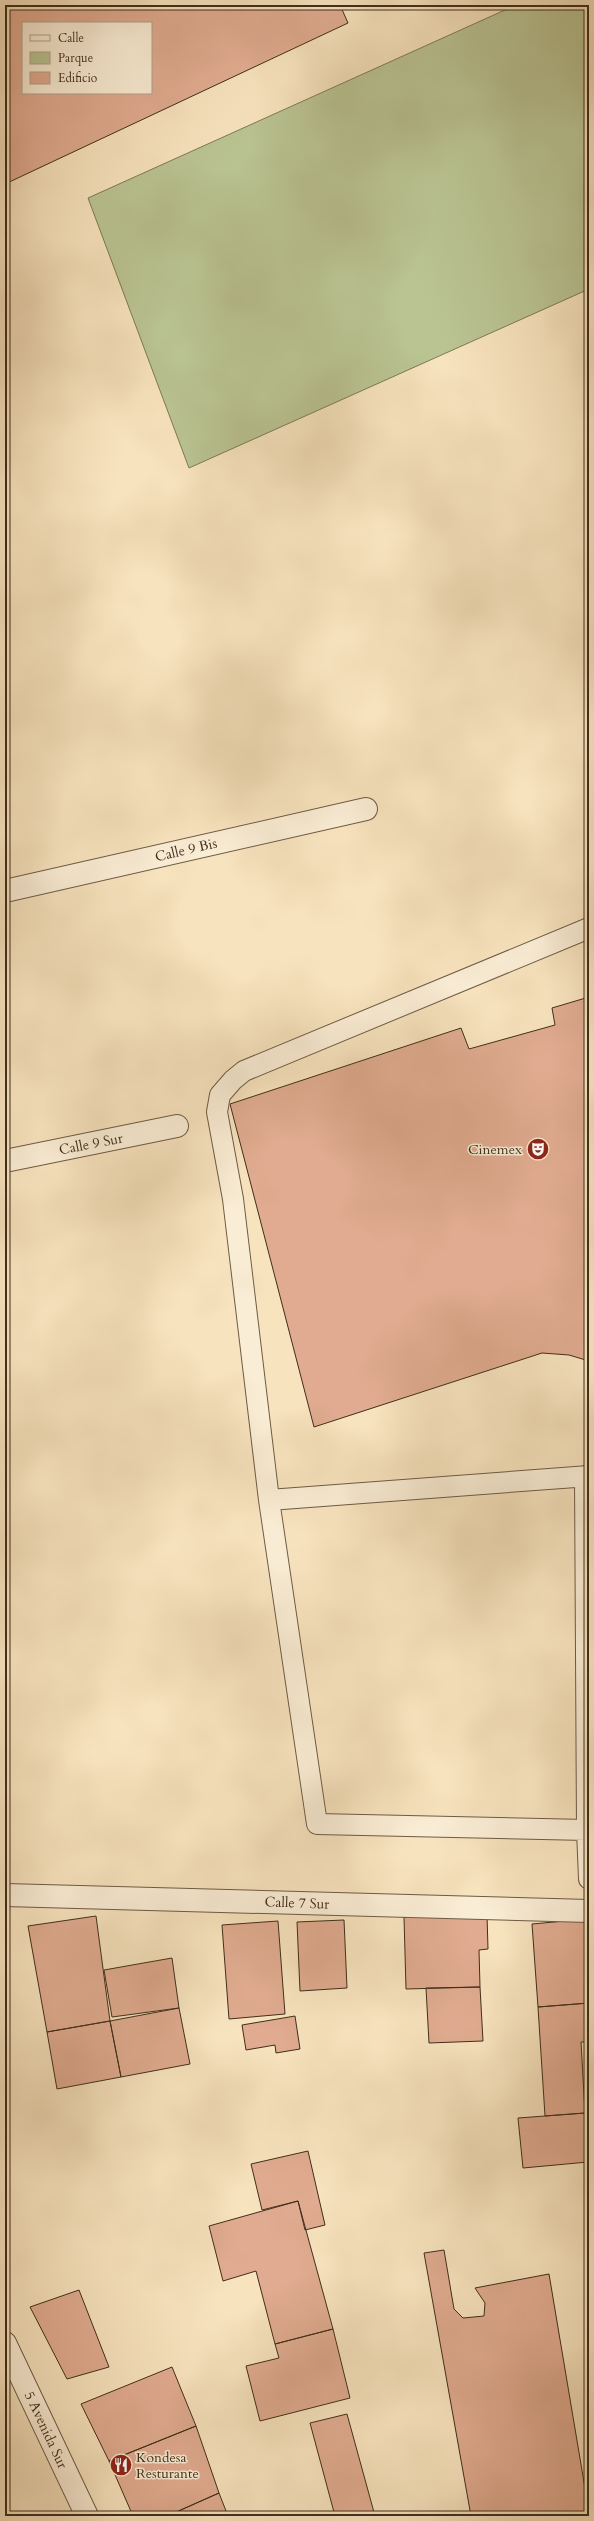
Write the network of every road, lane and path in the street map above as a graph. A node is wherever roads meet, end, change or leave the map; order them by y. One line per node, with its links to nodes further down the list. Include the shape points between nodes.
1 (366, 809): 2 (street, Calle 9 Bis)
2 (5, 891)
3 (589, 928): 7 (lane, via 244,1071 232,1080 220,1095 217,1112 233,1199)
4 (177, 1126): 5 (street, Calle 9 Sur)
5 (5, 1161)
6 (587, 1476): 7 (lane); 8 (lane)
7 (269, 1500): 8 (lane, via 317,1824)
8 (587, 1830): 9 (lane)
9 (589, 1879)
10 (5, 1894): 11 (street, Calle 7 Sur)
11 (589, 1911)
12 (5, 2343): 13 (street, 5 Avenida Sur)
13 (87, 2516)

